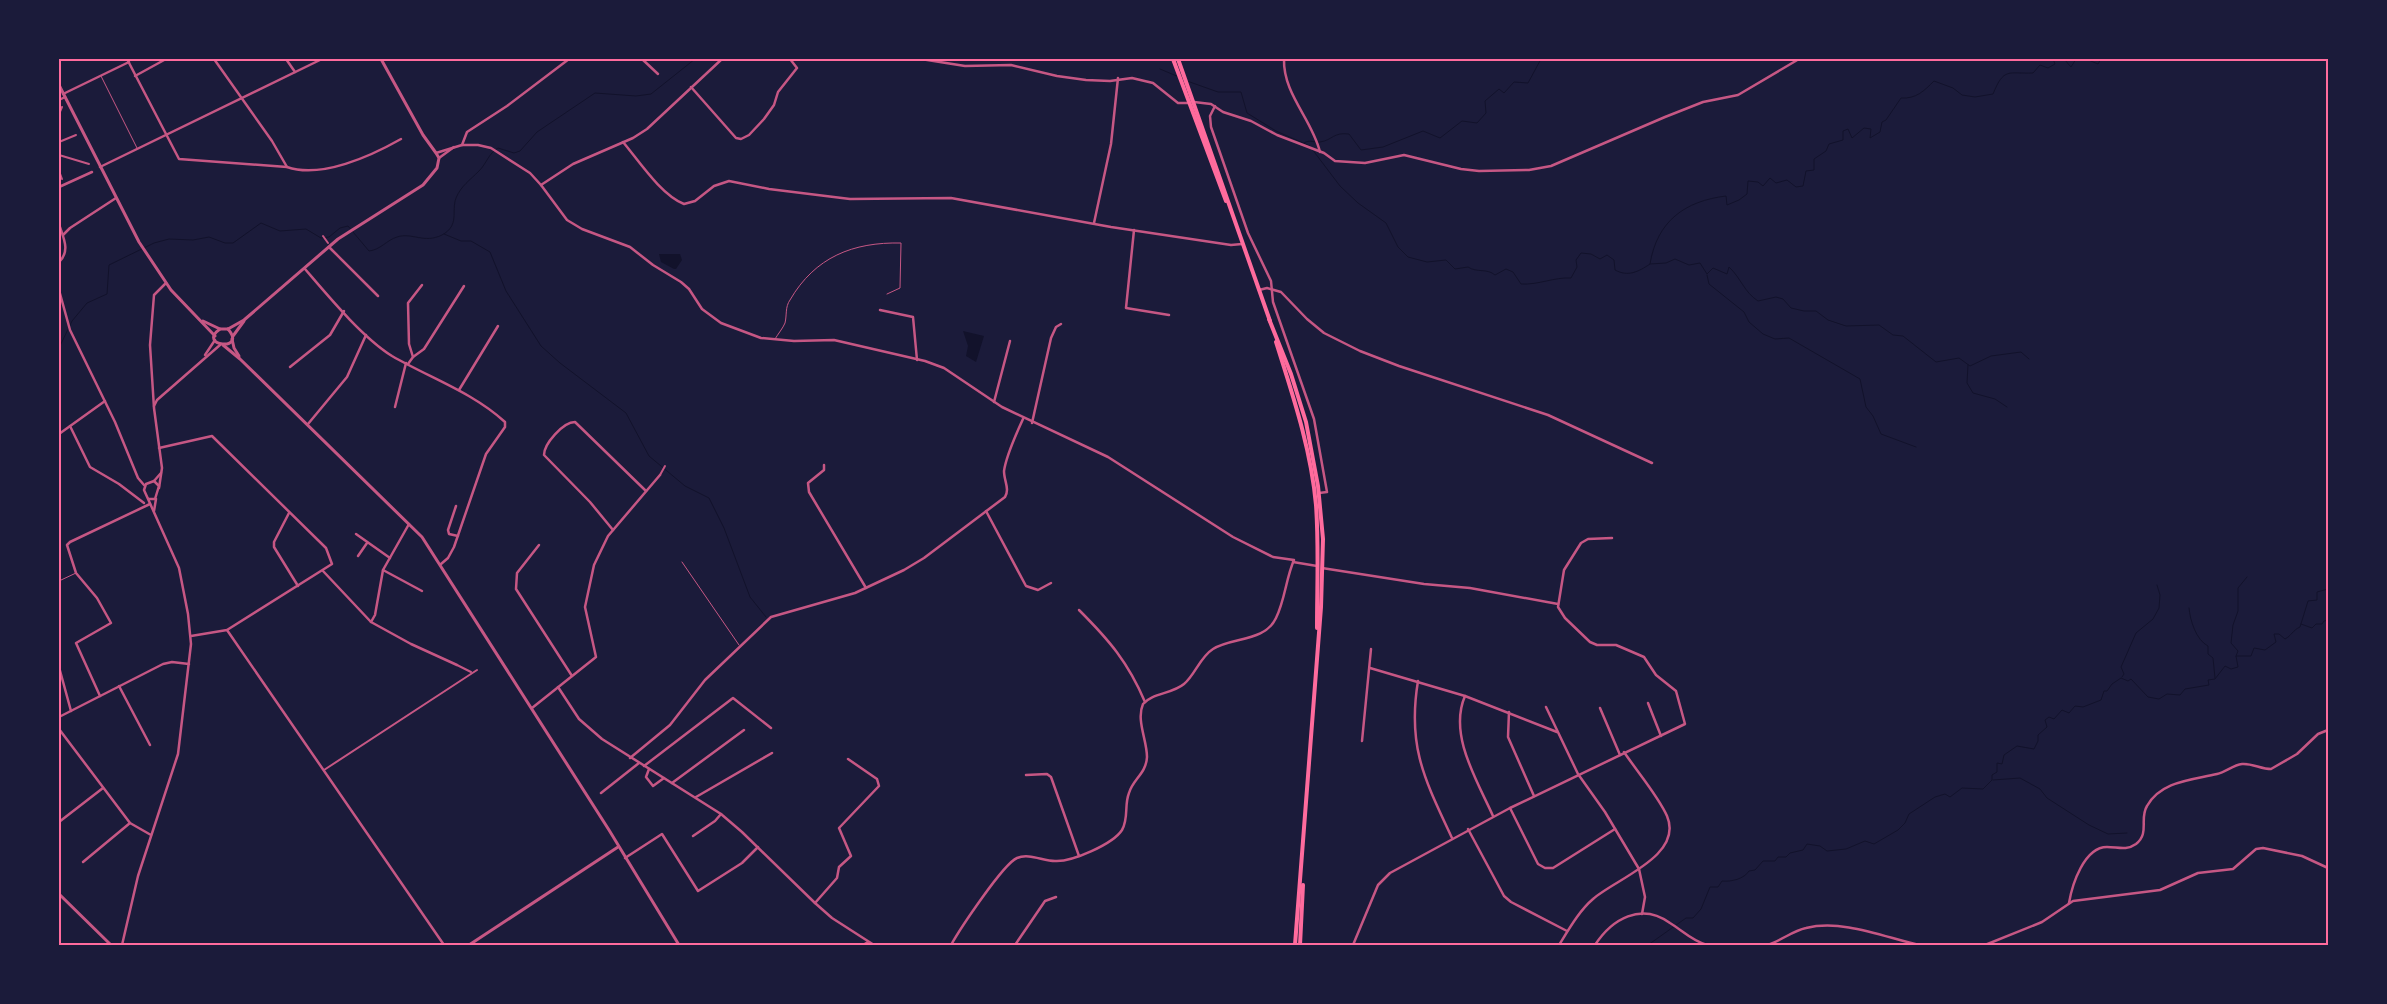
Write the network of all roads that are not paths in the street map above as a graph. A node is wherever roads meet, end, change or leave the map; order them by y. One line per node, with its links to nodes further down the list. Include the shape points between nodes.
1 (166, 59): 19 (street)
2 (214, 59): 24 (street)
3 (286, 59): 16 (street)
4 (322, 59): 16 (street)
5 (382, 59): 39 (street)
6 (569, 59): 35 (street, via 467,132)
7 (642, 59): 17 (street)
8 (722, 59): 22 (street)
9 (790, 59): 22 (street, via 797,68 778,92 764,119 741,139 736,138)
10 (921, 59): 20 (street, via 965,66 1011,65 1086,80)
11 (1173, 59): 26 (main road)
12 (1178, 59): 26 (main road)
13 (1284, 59): 38 (street, via 1288,85)
14 (1799, 59): 38 (street, via 1738,95 1694,106 1545,168 1469,170 1404,155 1355,163 1335,161)
15 (128, 60): 18 (street); 19 (street)
16 (295, 72): 24 (street)
17 (658, 74)
18 (101, 75): 23 (street); 37 (lane)
19 (136, 76): 31 (street)
20 (1118, 78): 26 (street, via 1149,82 1178,103); 51 (street, via 1111,144)
21 (59, 85): 23 (street)
22 (691, 87): 34 (street, via 647,129)
23 (64, 95): 25 (street); 43 (street)
24 (242, 98): 31 (street); 44 (street)
25 (59, 100)
26 (1191, 102): 27 (street); 57 (main road)
27 (1215, 106): 38 (street); 63 (street, via 1210,116 1213,134 1248,233)
28 (62, 107): 29 (street)
29 (59, 114)
30 (76, 135): 33 (street)
31 (167, 135): 37 (street); 44 (street, via 178,159)
32 (401, 139): 44 (street, via 356,162 316,169)
33 (59, 142)
34 (624, 142): 48 (street, via 573,164); 51 (street, via 655,180 684,204 729,181 850,199 952,198)
35 (462, 145): 36 (street); 48 (street, via 491,148)
36 (454, 147): 39 (street); 41 (street)
37 (138, 149): 43 (street)
38 (1320, 152)
39 (436, 153): 41 (street)
40 (59, 155): 42 (street)
41 (439, 158): 56 (street, via 437,168 423,185)
42 (89, 164)
43 (100, 167): 50 (street)
44 (286, 167)
45 (59, 171): 47 (street)
46 (92, 172): 49 (street)
47 (62, 179)
48 (542, 184): 81 (street, via 567,220 630,247 689,289 713,318 736,330)
49 (59, 187)
50 (116, 198): 54 (street); 60 (street)
51 (1094, 223): 53 (street)
52 (59, 224): 54 (street)
53 (1134, 230): 57 (street); 70 (street, via 1126,308)
54 (63, 235): 58 (street, via 66,250)
55 (323, 236): 56 (street)
56 (328, 244): 59 (street); 67 (street)
57 (1242, 244): 65 (main road)
58 (59, 262)
59 (305, 269): 69 (street); 73 (street)
60 (166, 283): 71 (street); 91 (street, via 154,295 153,302 150,345)
61 (422, 285): 85 (street, via 408,303 409,344)
62 (464, 286): 85 (street, via 424,349)
63 (1273, 289): 65 (street); 103 (street, via 1281,292 1324,333 1360,351 1572,425); 112 (street, via 1273,302 1314,419 1327,492)
64 (59, 290): 93 (street, via 70,330)
65 (1259, 290): 72 (main road)
66 (887, 294): 81 (lane, via 900,288 901,243 866,244 838,253 809,276 790,299 785,323)
67 (378, 296)
68 (880, 310): 87 (street, via 913,317)
69 (344, 311): 78 (street); 89 (street, via 330,335)
70 (1169, 315)
71 (200, 319): 76 (street); 79 (street)
72 (1269, 319): 112 (main road, via 1306,422); 134 (main road, via 1308,454)
73 (244, 320): 77 (street); 80 (street)
74 (1061, 324): 98 (street, via 1051,338)
75 (498, 326): 90 (street)
76 (220, 328): 77 (street); 79 (street)
77 (228, 329): 80 (street)
78 (366, 335): 88 (street); 99 (street, via 347,377)
79 (215, 338): 83 (street); 84 (street)
80 (232, 338): 83 (street, via 228,344); 86 (street)
81 (775, 340): 87 (street, via 834,340)
82 (1010, 341): 94 (street)
83 (222, 345): 84 (street); 86 (street)
84 (204, 357): 92 (street)
85 (413, 357): 88 (street)
86 (240, 359): 99 (street)
87 (917, 360): 94 (street, via 944,368)
88 (407, 364): 90 (street); 95 (street)
89 (290, 367)
90 (460, 390): 125 (street, via 506,424 488,450)
91 (152, 393): 92 (street); 96 (street)
92 (160, 398): 96 (street)
93 (105, 401): 100 (street); 109 (street, via 138,478)
94 (994, 402): 97 (street)
95 (395, 407)
96 (154, 408): 102 (street)
97 (1023, 419): 98 (street); 119 (street, via 1005,467 1008,491)
98 (1032, 422): 131 (street, via 1108,457 1264,554)
99 (308, 424): 122 (street)
100 (70, 426): 101 (street); 115 (street, via 90,467)
101 (59, 434)
102 (159, 448): 106 (street); 121 (street, via 212,436)
103 (1652, 463)
104 (824, 465): 141 (street, via 824,470 807,484 809,492)
105 (666, 466): 107 (street)
106 (162, 472): 108 (street); 110 (street)
107 (660, 475): 111 (street)
108 (154, 481): 109 (street); 110 (street)
109 (145, 485): 114 (street)
110 (159, 489): 113 (street)
111 (646, 490): 123 (street); 123 (street, via 575,422 568,423 547,445 544,455)
112 (1319, 493): 134 (main road)
113 (156, 498): 114 (street); 120 (street)
114 (148, 499): 115 (street); 116 (street)
115 (144, 503): 117 (street)
116 (150, 504): 117 (street); 120 (street)
117 (141, 506): 137 (street, via 68,544)
118 (456, 506): 125 (street, via 448,530 449,534)
119 (986, 511): 139 (street, via 1026,586 1038,590); 141 (street, via 913,565)
120 (154, 513): 147 (street, via 179,568)
121 (290, 513): 136 (street, via 326,548 332,564); 140 (street, via 274,547)
122 (410, 523): 130 (street); 133 (street)
123 (613, 530): 156 (street, via 601,547 585,599 587,625 596,658)
124 (356, 534): 127 (street)
125 (458, 536): 133 (street, via 450,556)
126 (1612, 538): 143 (street, via 1588,539 1581,543 1564,570)
127 (367, 543): 129 (street); 130 (street)
128 (539, 545): 156 (street, via 517,574 516,589)
129 (358, 556)
130 (390, 558): 135 (street)
131 (1294, 561): 134 (street); 162 (street, via 1276,618 1270,626 1253,636 1212,650 1185,684)
132 (682, 562): 148 (lane)
133 (441, 564): 165 (street)
134 (1321, 567): 143 (street); 210 (main road)
135 (383, 570): 142 (street); 145 (street)
136 (323, 571): 140 (street); 145 (street)
137 (76, 573): 138 (lane); 160 (street, via 97,598 111,623 76,643)
138 (59, 581)
139 (1052, 583)
140 (298, 586): 146 (street)
141 (866, 588): 148 (street, via 771,617)
142 (422, 591)
143 (1558, 604): 175 (street, via 1571,626 1590,642 1616,645 1644,657 1656,675 1676,691 1685,724)
144 (1079, 610): 162 (street, via 1114,647 1131,672)
145 (371, 622): 151 (street)
146 (227, 630): 147 (street); 186 (street)
147 (191, 636): 150 (street)
148 (740, 646): 181 (street, via 698,687 670,725)
149 (1372, 648): 153 (street)
150 (189, 664): 158 (street, via 163,664); 202 (street, via 178,754)
151 (457, 665): 155 (street)
152 (59, 668): 167 (street)
153 (1370, 668): 157 (street); 176 (street)
154 (476, 670): 155 (street)
155 (472, 672): 186 (street)
156 (572, 676): 159 (street)
157 (1418, 681): 161 (street); 204 (street, via 1414,714 1421,771)
158 (119, 686): 160 (street); 177 (street)
159 (558, 687): 165 (street); 181 (street, via 579,719)
160 (100, 696): 167 (street)
161 (1465, 696): 168 (street); 197 (street, via 1461,717 1462,741)
162 (1145, 702): 207 (street, via 1141,712 1146,761 1144,772 1129,793 1124,826 1113,840)
163 (1648, 703): 175 (street)
164 (1546, 707): 174 (street)
165 (532, 708): 205 (street)
166 (1600, 708): 180 (street)
167 (71, 711): 169 (street)
168 (1509, 712): 174 (street); 193 (street, via 1508,736)
169 (59, 717)
170 (771, 728): 184 (street, via 733,698)
171 (59, 729): 191 (street)
172 (744, 730): 190 (street)
173 (2328, 730): 216 (street, via 2271,770 2241,764 2163,789 2145,808 2141,840 2126,849 2106,847 2092,852 2073,886)
174 (1558, 732): 187 (street)
175 (1661, 736): 178 (street)
176 (1362, 741)
177 (150, 745)
178 (1624, 752): 180 (street); 212 (street, via 1669,823 1669,833 1662,850)
179 (772, 753): 194 (street)
180 (1620, 755): 187 (street)
181 (630, 758): 183 (street)
182 (848, 759): 215 (street, via 877,779 878,786 839,828 852,856 839,866 837,878)
183 (639, 763): 184 (street); 192 (street)
184 (644, 766): 185 (street)
185 (649, 769): 189 (street); 189 (street, via 646,777 651,785)
186 (324, 770): 222 (street)
187 (1578, 774): 193 (street); 201 (street)
188 (1026, 775): 207 (street, via 1050,776)
189 (664, 778): 190 (street)
190 (672, 783): 194 (street)
191 (103, 788): 198 (street); 199 (street)
192 (601, 793)
193 (1534, 796): 195 (street)
194 (696, 797): 196 (street)
195 (1510, 808): 197 (street); 201 (street, via 1538,864 1545,868 1553,868)
196 (721, 814): 203 (street); 206 (street)
197 (1493, 816): 200 (street)
198 (59, 822)
199 (130, 823): 202 (street); 209 (street)
200 (1468, 829): 204 (street); 218 (street, via 1504,896)
201 (1615, 829): 212 (street)
202 (151, 835): 221 (street)
203 (693, 836)
204 (1452, 838): 231 (street, via 1382,879)
205 (618, 847): 208 (street); 223 (street)
206 (758, 847): 208 (street, via 742,864 698,891 662,834); 215 (street)
207 (1079, 856): 227 (street, via 1056,861 1029,856 1017,858)
208 (625, 858): 224 (street)
209 (83, 862)
210 (1303, 868): 229 (main road); 230 (main road)
211 (2328, 868): 216 (street, via 2302,856 2259,848 2230,870 2198,873 2160,890)
212 (1639, 869): 217 (street, via 1645,897); 218 (street, via 1594,898)
213 (59, 894): 220 (street)
214 (1056, 897): 228 (street, via 1045,901)
215 (815, 903): 219 (street)
216 (2069, 904): 237 (street, via 2042,922)
217 (1642, 914): 233 (street, via 1613,922); 234 (street, via 1659,916)
218 (1567, 932): 232 (street)
219 (868, 942): 225 (street); 226 (street)
220 (111, 945)
221 (122, 945)
222 (444, 945)
223 (468, 945)
224 (680, 945)
225 (864, 945)
226 (874, 945)
227 (951, 945)
228 (1015, 945)
229 (1295, 945)
230 (1300, 945)
231 (1353, 945)
232 (1559, 945)
233 (1595, 945)
234 (1707, 945)
235 (1768, 945): 236 (street, via 1801,929 1821,926 1866,930)
236 (1919, 945)
237 (1985, 945)

